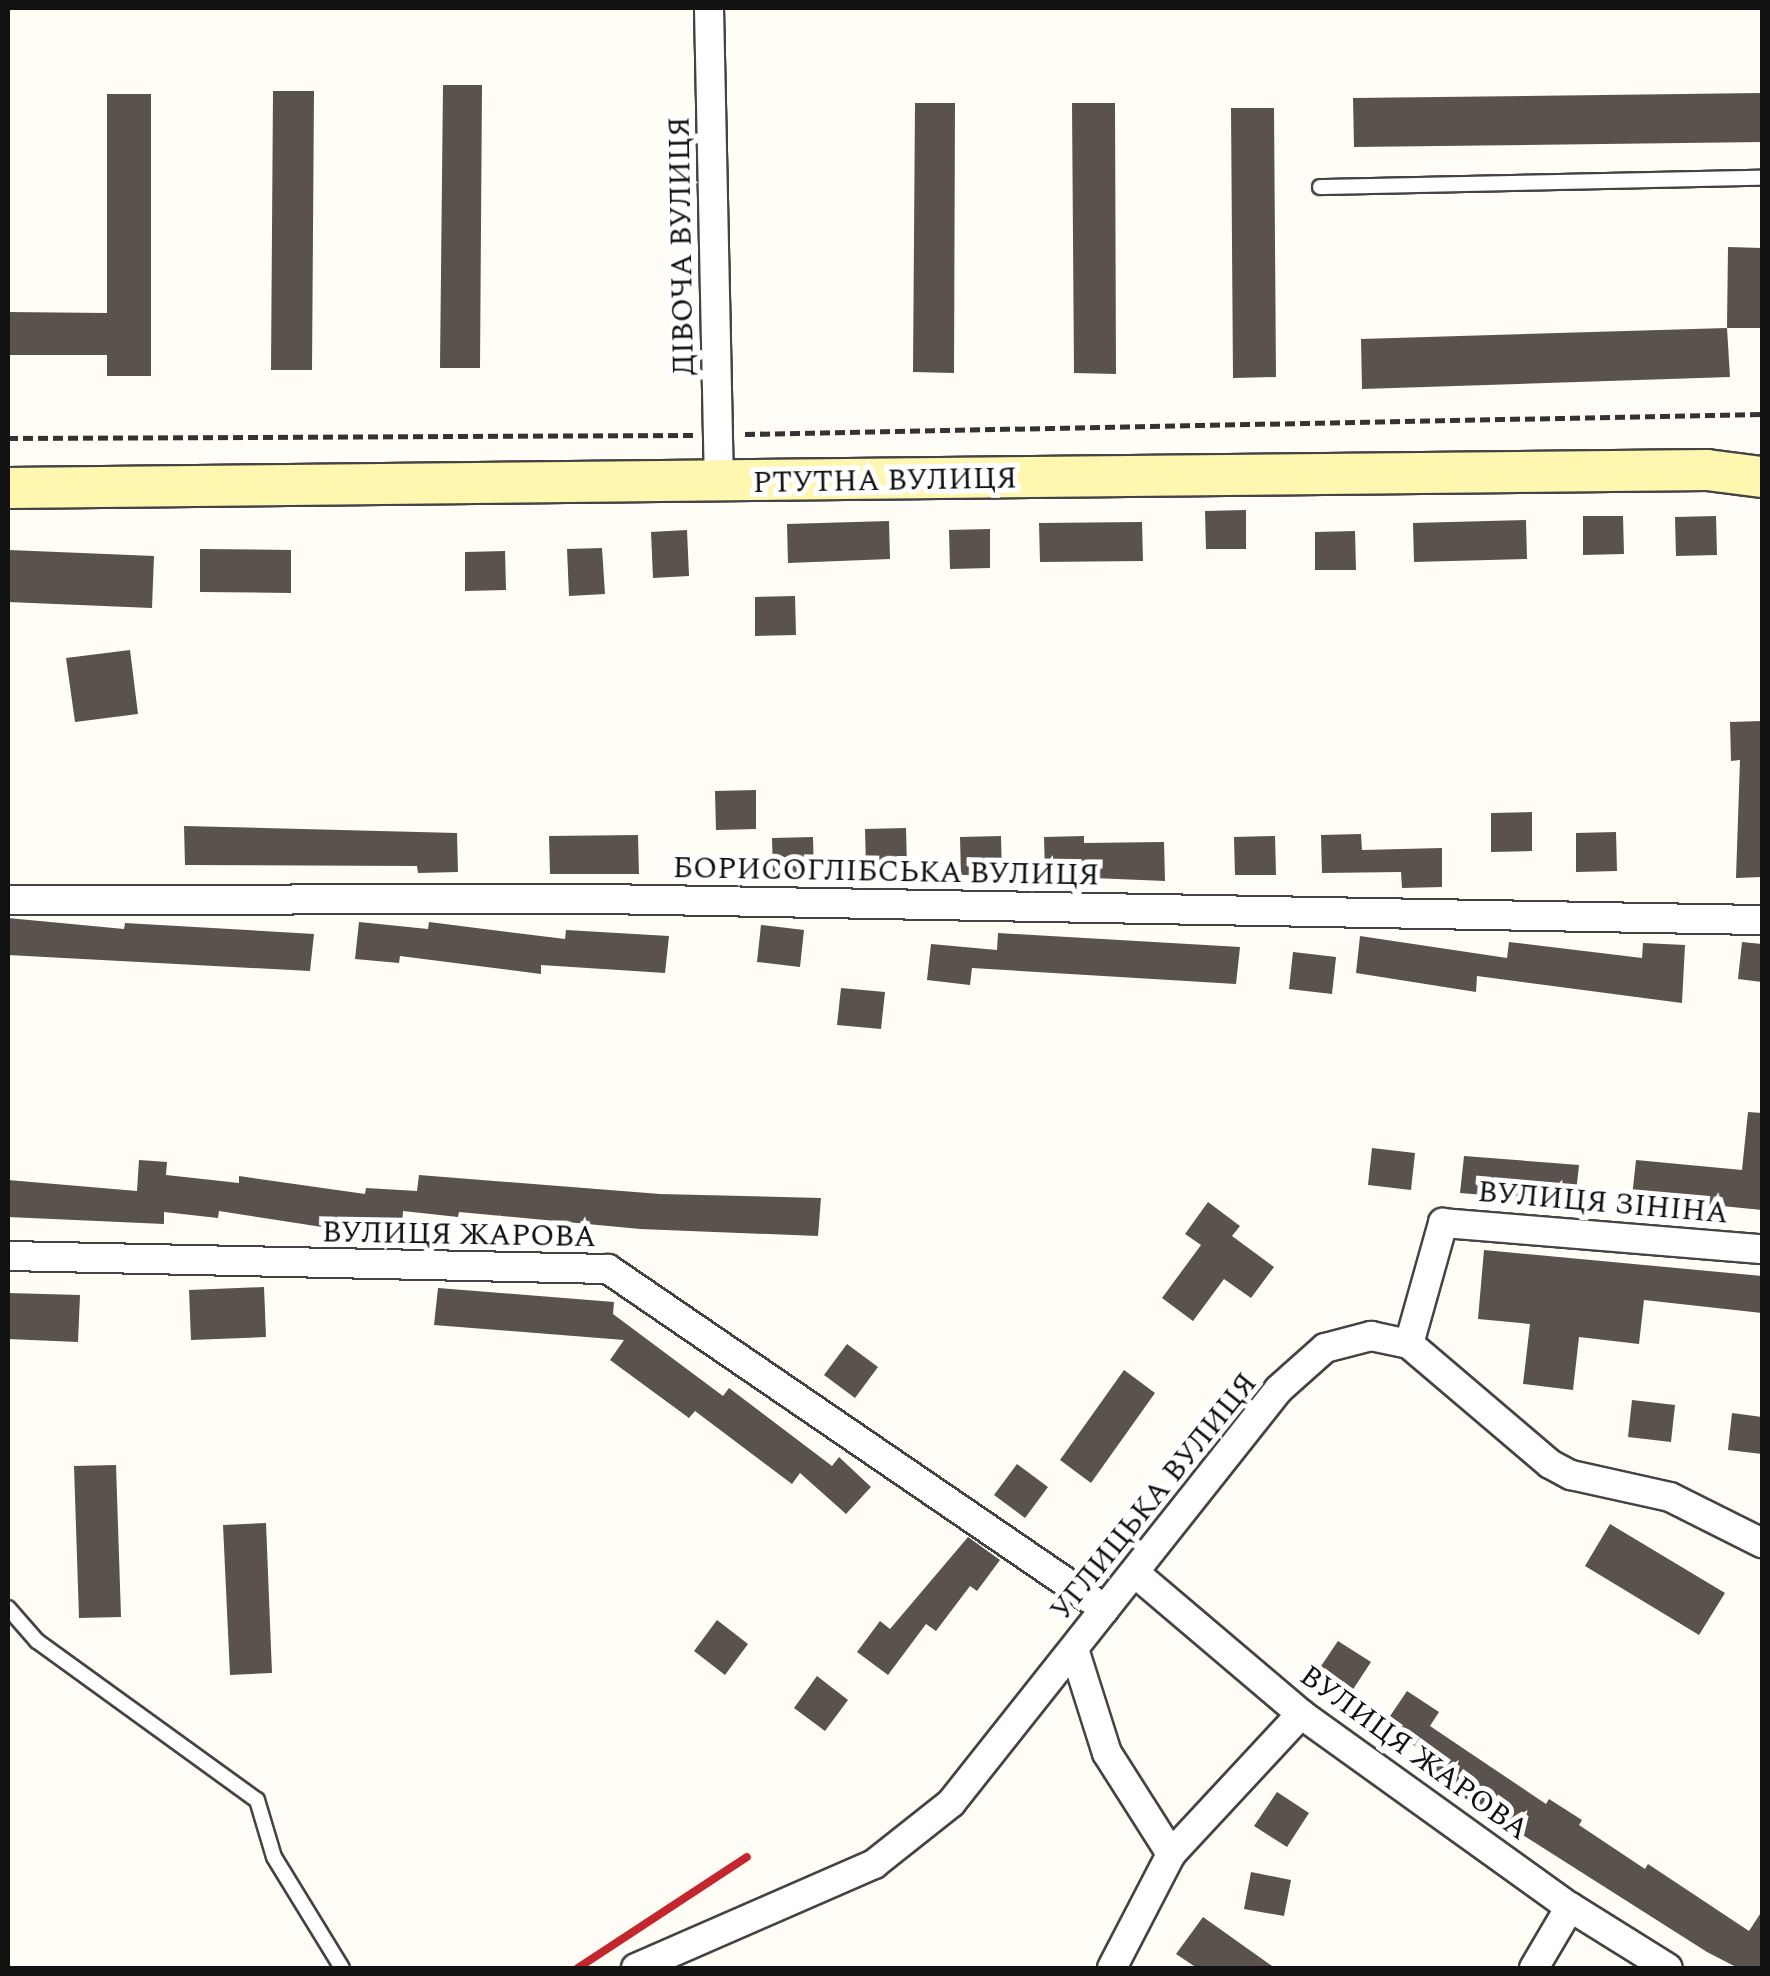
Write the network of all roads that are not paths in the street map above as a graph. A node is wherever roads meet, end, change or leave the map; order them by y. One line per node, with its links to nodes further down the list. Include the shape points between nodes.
1 (709, 8): 5 (street, ДІВОЧА ВУЛИЦЯ)
2 (1762, 178): 3 (lane)
3 (1320, 187)
4 (1762, 477): 5 (main road, РТУТНА ВУЛИЦЯ, via 1707,470)
5 (719, 483): 6 (main road, РТУТНА ВУЛИЦЯ)
6 (8, 488)
7 (8, 900): 8 (street, БОРИСОГЛІБСЬКА ВУЛИЦЯ, via 602,899)
8 (1762, 920)
9 (1762, 1249): 11 (street, ВУЛИЦЯ ЗІНІНА, via 1444,1222)
10 (8, 1256): 15 (street, ВУЛИЦЯ ЖАРОВА, via 608,1270)
11 (1409, 1344): 12 (street, via 1550,1464 1670,1496); 13 (street, УГЛИЦЬКА ВУЛИЦЯ, via 1371,1336 1325,1348 1280,1389)
12 (1762, 1543)
13 (1135, 1573): 15 (street, УГЛИЦЬКА ВУЛИЦЯ); 17 (street, ВУЛИЦЯ ЖАРОВА)
14 (8, 1608): 20 (lane, via 37,1641 257,1800 274,1857)
15 (1105, 1609): 16 (street, УГЛИЦЬКА ВУЛИЦЯ)
16 (1074, 1649): 18 (street, via 1106,1753); 21 (street, УГЛИЦЬКА ВУЛИЦЯ, via 951,1803 874,1864)
17 (1301, 1714): 18 (street); 19 (street, ВУЛИЦЯ ЖАРОВА)
18 (1171, 1854): 22 (street)
19 (1570, 1908): 23 (street); 24 (street, ВУЛИЦЯ ЖАРОВА)
20 (342, 1968)
21 (636, 1968)
22 (1112, 1968)
23 (1534, 1968)
24 (1668, 1968)

